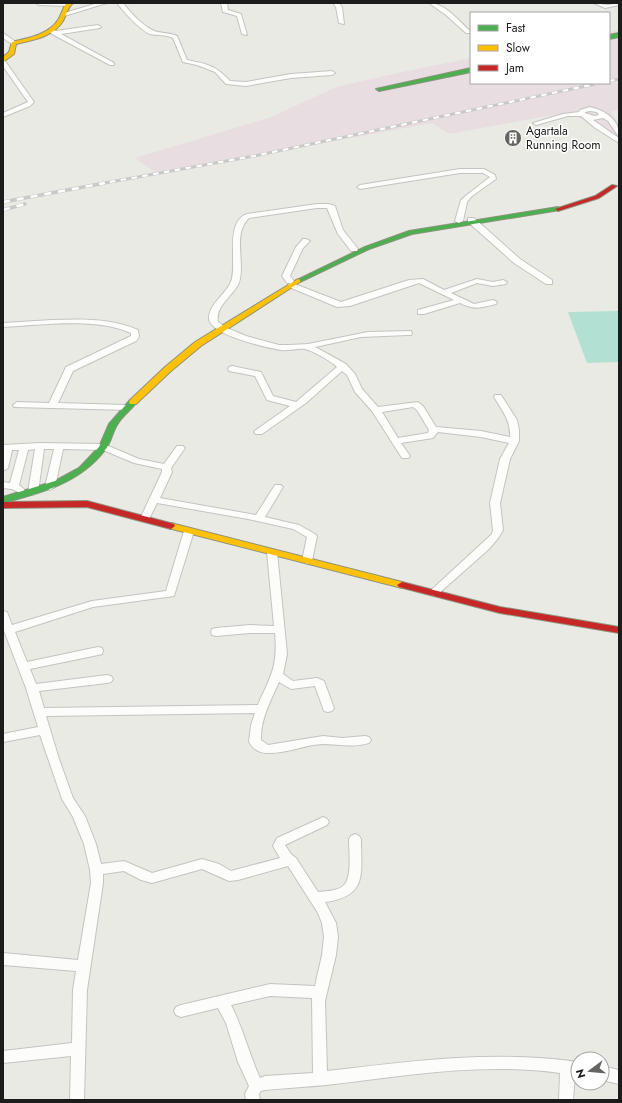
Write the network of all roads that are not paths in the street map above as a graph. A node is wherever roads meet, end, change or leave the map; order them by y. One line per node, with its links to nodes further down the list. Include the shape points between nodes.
1 (39, 3): 10 (street)
2 (104, 3): 11 (street)
3 (120, 3): 22 (street, via 151,32 173,35 185,61 217,71 228,83 246,84 291,76)
4 (224, 3): 16 (street, via 226,11 239,15)
5 (336, 3): 12 (street, via 339,6)
6 (432, 3): 15 (street, via 462,23)
7 (589, 3): 8 (street)
8 (597, 3): 9 (street, via 612,7)
9 (619, 3)
10 (70, 4): 11 (street)
11 (64, 14): 14 (street, via 61,23)
12 (342, 23)
13 (98, 27): 14 (street)
14 (53, 32): 18 (street); 20 (street)
15 (468, 32)
16 (246, 34)
17 (3, 35): 18 (street)
18 (14, 43): 19 (street, via 12,53)
19 (3, 61): 24 (street, via 30,102)
20 (112, 64)
21 (470, 70): 23 (street)
22 (332, 73)
23 (379, 89)
24 (3, 115)
25 (584, 116): 26 (street, via 570,115); 27 (street, via 596,118 603,115); 28 (street)
26 (536, 123)
27 (619, 133)
28 (619, 140)
29 (617, 186): 31 (street, via 597,197 544,212)
30 (360, 187): 32 (street, via 460,171 478,170 490,173 493,179 464,202)
31 (472, 221): 32 (street); 34 (street, via 411,232); 37 (street, via 517,261)
32 (459, 222): 34 (street, via 408,230)
33 (306, 241): 35 (street, via 300,247 286,276)
34 (361, 248): 35 (street); 43 (street, via 338,230 332,208 329,206 243,218 237,239 235,280 212,316 213,322)
35 (294, 281): 38 (street, via 340,305 416,281); 43 (street, via 232,324)
36 (503, 282): 38 (street, via 493,284 477,281)
37 (549, 282)
38 (445, 292): 39 (street)
39 (462, 300): 40 (street, via 473,306); 41 (street)
40 (493, 302)
41 (421, 312)
42 (3, 325): 51 (street, via 100,322 125,327 135,332 133,339 69,369)
43 (220, 329): 45 (street, via 279,347); 52 (street, via 185,354)
44 (408, 334): 45 (street, via 356,335)
45 (307, 347): 46 (street)
46 (343, 366): 50 (street); 53 (street, via 351,374 363,397)
47 (232, 369): 50 (street, via 258,374 270,398)
48 (498, 397): 57 (street, via 513,420)
49 (17, 405): 51 (street)
50 (297, 405): 55 (street)
51 (52, 406): 52 (street)
52 (126, 408): 61 (street, via 114,423)
53 (376, 410): 54 (street, via 415,404); 56 (street)
54 (433, 430): 56 (street, via 430,436); 57 (street, via 470,433)
55 (259, 432)
56 (396, 441): 64 (street)
57 (514, 441): 80 (street, via 505,459 496,503 496,535)
58 (40, 446): 59 (street); 60 (street); 71 (street)
59 (58, 446): 61 (street); 69 (street)
60 (24, 447): 62 (street); 68 (street)
61 (104, 447): 66 (street, via 133,460); 69 (street, via 80,473)
62 (6, 448): 65 (street)
63 (180, 448): 66 (street)
64 (405, 456)
65 (3, 468)
66 (166, 468): 73 (street, via 167,472)
67 (3, 485): 68 (street)
68 (14, 486): 71 (street)
69 (50, 487): 71 (street)
70 (278, 487): 75 (street)
71 (30, 493): 72 (street)
72 (3, 500)
73 (154, 500): 75 (street); 76 (street)
74 (3, 505): 76 (street, via 87,504)
75 (259, 518): 79 (street, via 296,527 311,534 312,540)
76 (144, 519): 77 (street)
77 (189, 531): 78 (street); 82 (street, via 170,594 92,604)
78 (272, 552): 79 (street); 83 (street)
79 (306, 560): 80 (street)
80 (433, 593): 84 (street, via 500,610)
81 (3, 616): 82 (street)
82 (9, 630): 87 (street)
83 (280, 630): 85 (street); 88 (street, via 282,654)
84 (619, 630)
85 (216, 632)
86 (98, 651): 87 (street)
87 (24, 666): 90 (street)
88 (277, 675): 91 (street, via 291,685 319,683); 92 (street)
89 (107, 679): 90 (street)
90 (32, 688): 93 (street)
91 (328, 708)
92 (261, 709): 93 (street); 96 (street, via 254,738 257,745 262,748 323,740)
93 (40, 712): 94 (street)
94 (44, 730): 95 (street); 100 (street, via 68,799 79,816 90,844)
95 (3, 738)
96 (364, 740)
97 (323, 822): 99 (street, via 279,843 279,849)
98 (355, 839): 101 (street, via 355,876 350,888 337,895)
99 (287, 858): 100 (street, via 280,864 229,876 202,864 152,878 122,866); 101 (street)
100 (96, 870): 103 (street, via 97,883)
101 (315, 898): 104 (street, via 324,910 331,937 330,956)
102 (3, 959): 103 (street)
103 (83, 966): 107 (street)
104 (320, 992): 105 (street, via 270,990); 110 (street)
105 (221, 1001): 106 (street); 112 (street, via 232,1021 245,1062)
106 (181, 1011)
107 (78, 1048): 108 (street); 113 (street)
108 (3, 1057)
109 (570, 1067): 110 (street, via 510,1061 442,1064)
110 (320, 1078): 112 (street)
111 (570, 1082): 115 (street)
112 (256, 1086): 114 (street, via 252,1094)
113 (77, 1100)
114 (253, 1100)
115 (566, 1100)

